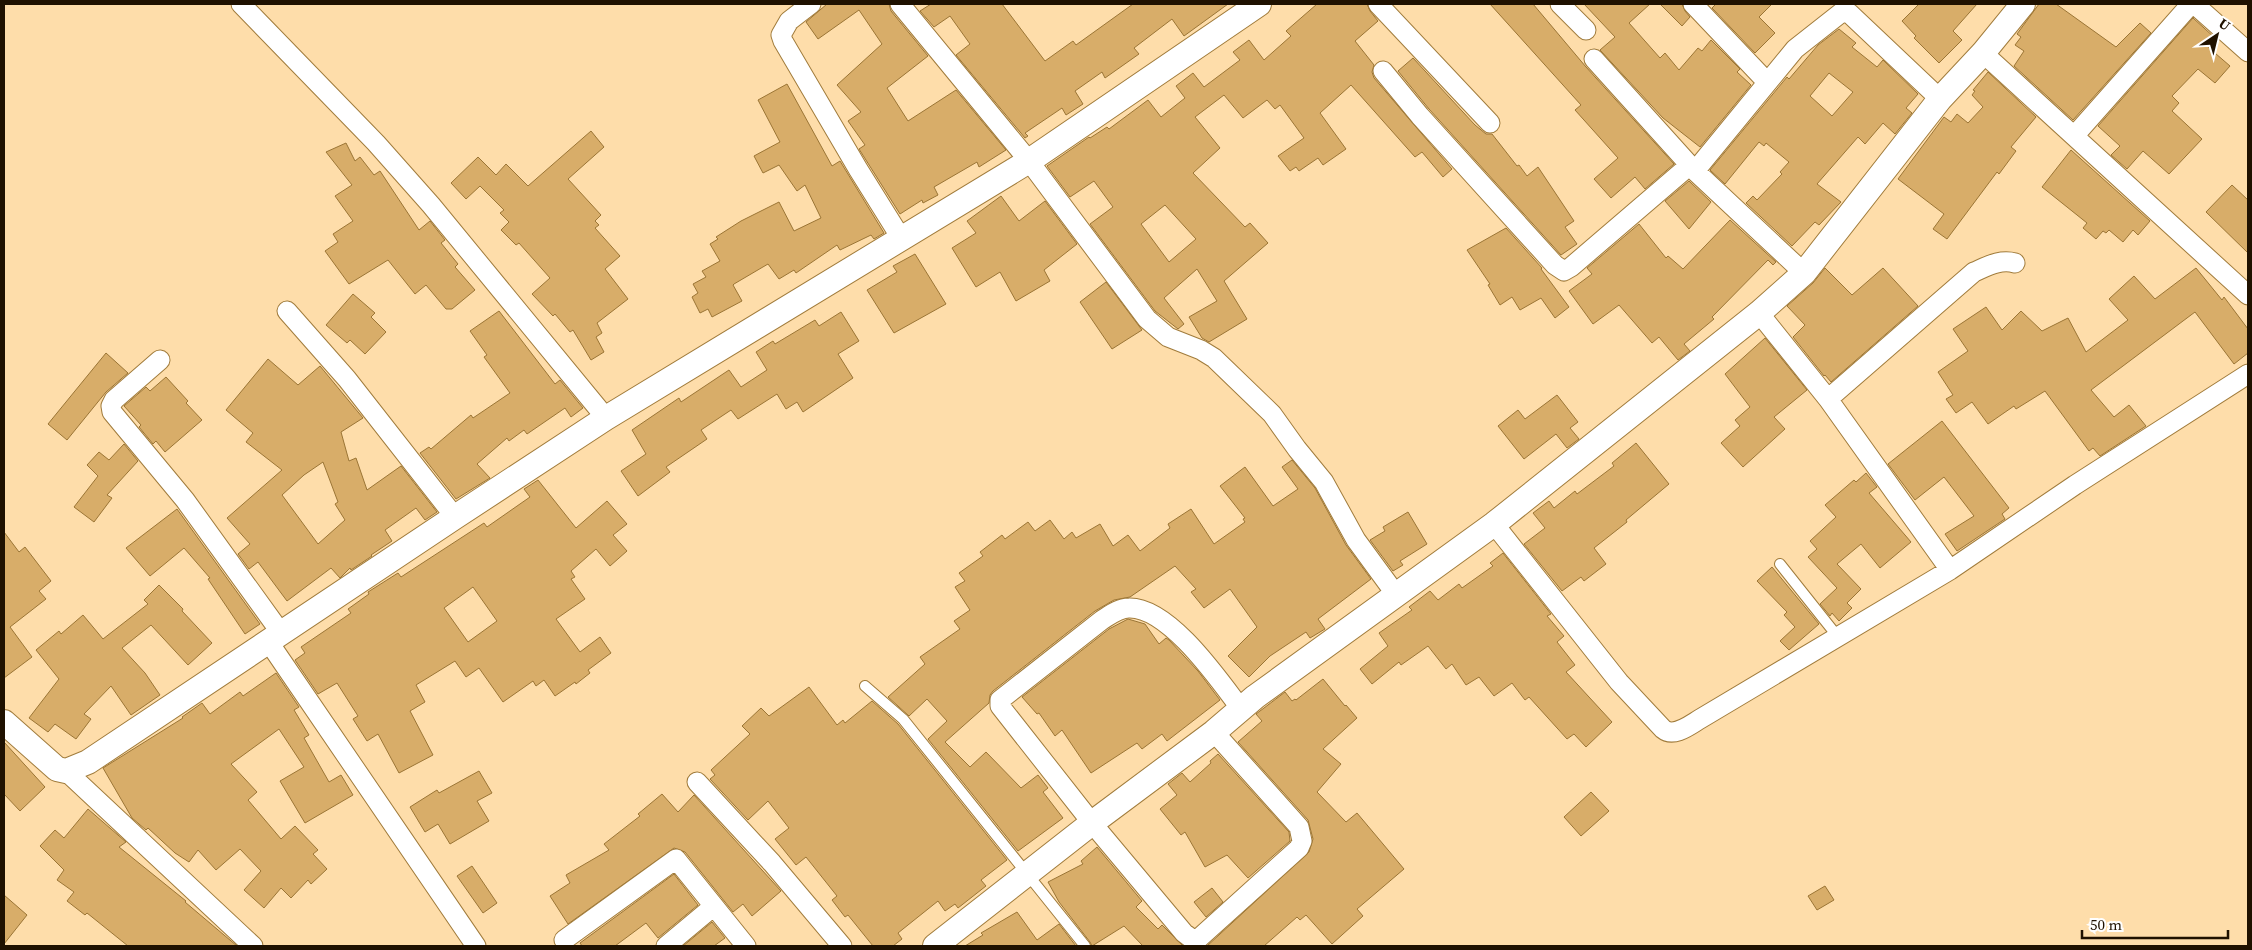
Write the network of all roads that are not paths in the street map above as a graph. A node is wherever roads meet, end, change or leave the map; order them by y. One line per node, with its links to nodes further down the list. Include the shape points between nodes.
1 (241, 4): 30 (street, via 376,143 443,219)
2 (811, 4): 21 (street, via 789,21 781,35 783,41)
3 (900, 4): 19 (street)
4 (1259, 4): 19 (street)
5 (1378, 4): 17 (street)
6 (1560, 4): 10 (street)
7 (1693, 4): 15 (street)
8 (2023, 4): 12 (street)
9 (2192, 4): 11 (street); 18 (street)
10 (1586, 30)
11 (2248, 52)
12 (1983, 53): 16 (street); 18 (street)
13 (1594, 59): 20 (street)
14 (1383, 71): 20 (street, via 1475,177 1564,271)
15 (1767, 82): 16 (street, via 1795,49 1842,12 1849,13); 20 (street)
16 (1940, 99): 23 (street)
17 (1490, 123)
18 (2075, 135): 24 (street)
19 (1029, 161): 21 (street); 35 (street, via 1152,324 1168,336 1214,358 1272,414 1324,482 1356,540)
20 (1692, 168): 23 (street)
21 (901, 238): 30 (street)
22 (2015, 263): 29 (street, via 2000,262 1974,272)
23 (1804, 273): 26 (street)
24 (2248, 295)
25 (287, 311): 31 (street, via 347,379)
26 (1759, 313): 29 (street); 32 (street)
27 (160, 360): 36 (street, via 114,400 112,412 185,500)
28 (2248, 374): 34 (street)
29 (1828, 399): 34 (street)
30 (606, 418): 31 (street)
31 (455, 517): 36 (street)
32 (1494, 524): 35 (street); 37 (street, via 1619,682 1666,732 1686,727)
33 (1780, 564): 37 (lane)
34 (1950, 570): 37 (street)
35 (1397, 596): 39 (street)
36 (275, 637): 42 (street, via 88,762); 47 (street)
37 (1838, 637)
38 (865, 686): 45 (lane, via 903,719)
39 (1241, 709): 41 (street); 44 (street, via 1198,654 1166,623 1130,608 1102,620 1000,700 1000,706)
40 (4, 722): 42 (street, via 57,769)
41 (1214, 732): 44 (street); 49 (street, via 1299,827 1302,841 1299,848)
42 (66, 771): 50 (street)
43 (697, 782): 53 (street, via 772,863)
44 (1092, 823): 45 (street); 49 (street)
45 (1028, 873): 54 (street); 55 (lane)
46 (714, 906): 48 (street, via 676,859); 51 (street); 52 (street)
47 (472, 940)
48 (564, 940)
49 (1195, 943)
50 (252, 946)
51 (666, 946)
52 (746, 946)
53 (842, 946)
54 (935, 946)
55 (1085, 946)

